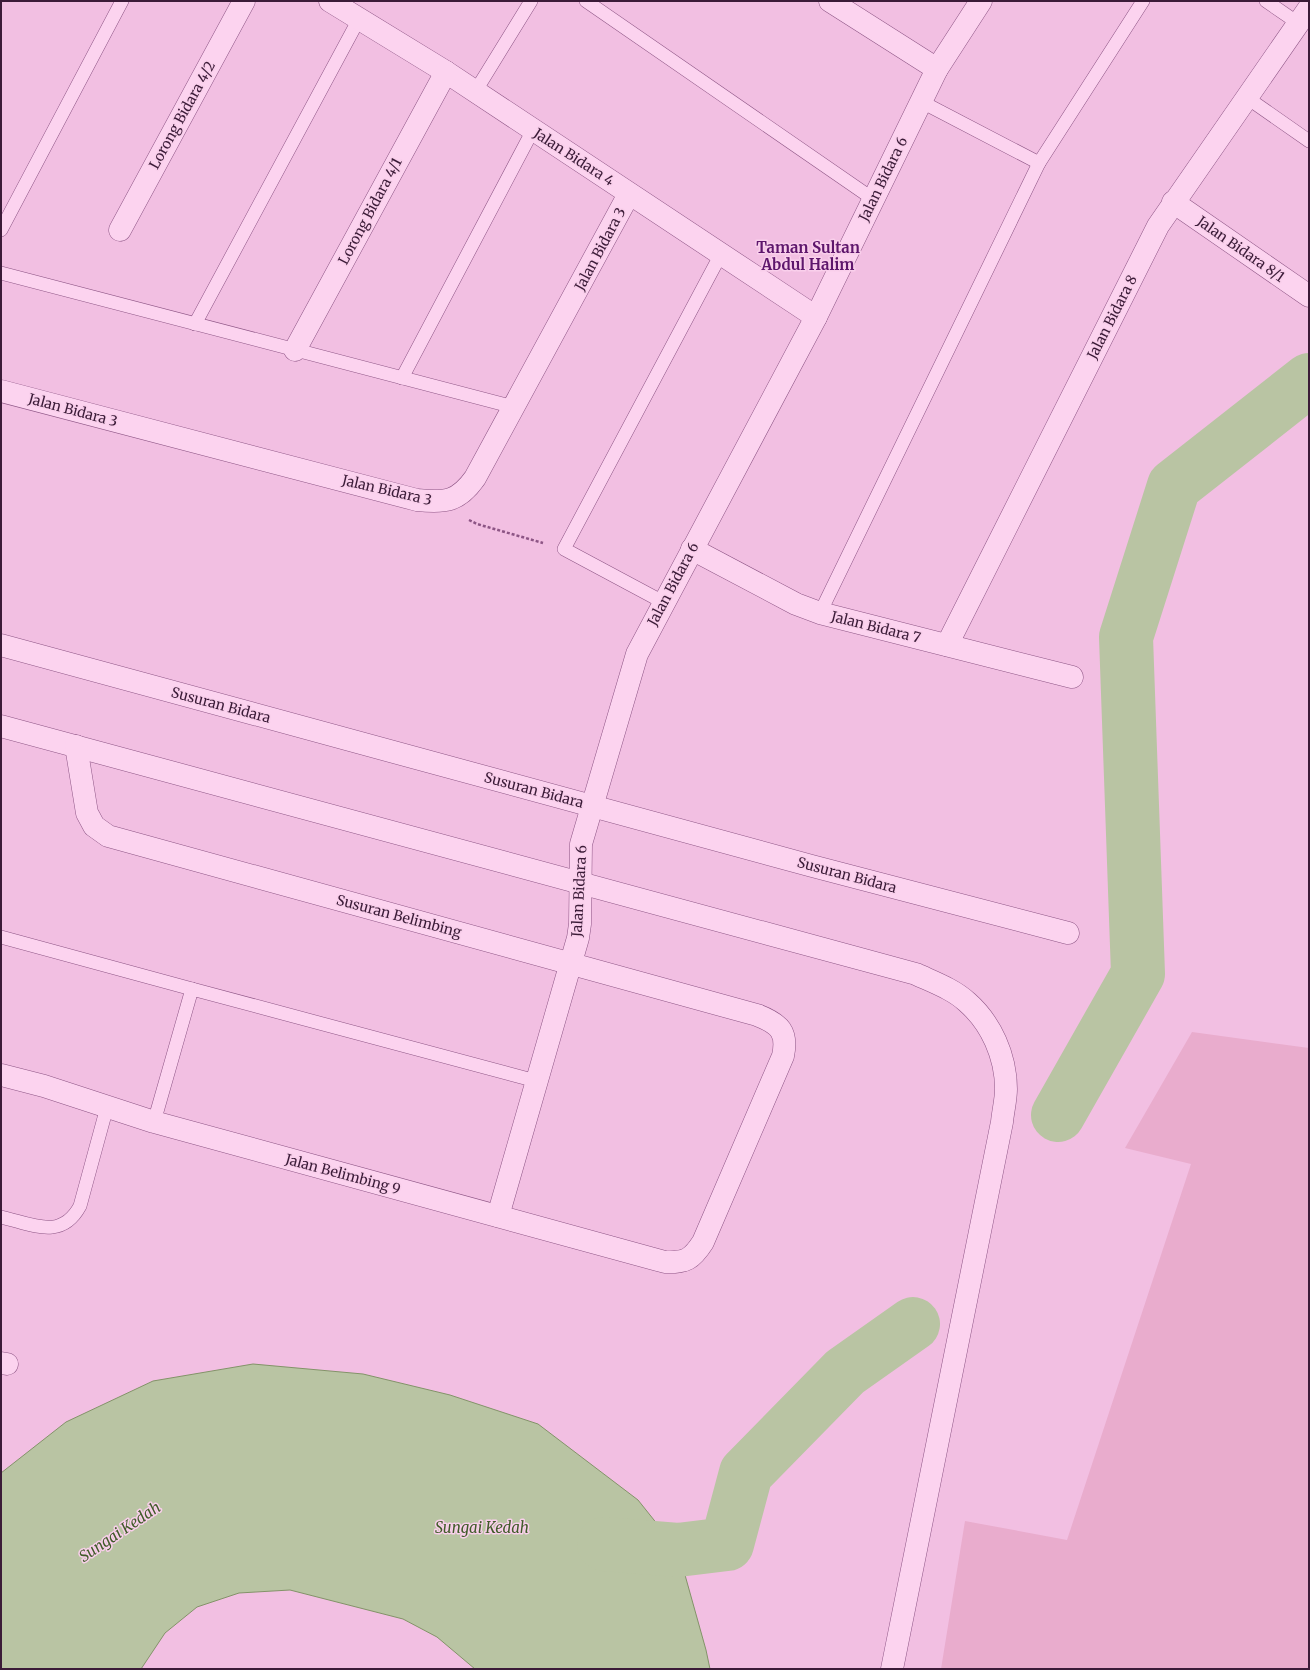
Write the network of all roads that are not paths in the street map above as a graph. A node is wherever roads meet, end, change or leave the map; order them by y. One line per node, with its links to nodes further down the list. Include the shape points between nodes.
1 (122, 1): 23 (lane)
2 (244, 1): 24 (street, Lorong Bidara 4/2)
3 (330, 1): 11 (street, Jalan Bidara 4)
4 (531, 1): 14 (lane)
5 (586, 1): 21 (lane)
6 (830, 1): 12 (street)
7 (981, 1): 12 (street, Jalan Bidara 6)
8 (1143, 1): 19 (lane)
9 (1266, 1): 10 (lane)
10 (1304, 16): 15 (street, Jalan Bidara 8)
11 (359, 19): 13 (street, Jalan Bidara 4); 29 (lane)
12 (937, 69): 16 (street, Jalan Bidara 6)
13 (446, 72): 14 (street, Jalan Bidara 4); 30 (street, Lorong Bidara 4/1)
14 (475, 92): 17 (street, Jalan Bidara 4)
15 (1246, 97): 18 (lane); 22 (street, Jalan Bidara 8)
16 (920, 101): 19 (lane); 21 (street, Jalan Bidara 6)
17 (533, 130): 20 (street, Jalan Bidara 4); 31 (lane)
18 (1309, 141)
19 (1039, 163): 36 (lane)
20 (629, 194): 25 (street, Jalan Bidara 4); 33 (street, Jalan Bidara 3)
21 (873, 199): 28 (street, Jalan Bidara 6)
22 (1173, 202): 27 (street, Jalan Bidara 8/1); 38 (street, Jalan Bidara 8, via 1158,226)
23 (1, 230)
24 (120, 230)
25 (721, 254): 28 (street, Jalan Bidara 4); 35 (lane, via 564,549)
26 (1, 273): 29 (lane)
27 (1309, 296)
28 (816, 317): 34 (street, Jalan Bidara 6)
29 (195, 324): 30 (lane)
30 (295, 350): 31 (lane)
31 (402, 378): 33 (lane)
32 (1, 391): 33 (street, Jalan Bidara 3, via 418,500 435,502 452,500 466,490)
33 (514, 407)
34 (692, 549): 35 (street, Jalan Bidara 6); 36 (street, Jalan Bidara 7, via 796,604)
35 (663, 602): 42 (street, Jalan Bidara 6, via 629,676)
36 (820, 613): 38 (street, Jalan Bidara 7)
37 (1, 645): 42 (street, Susuran Bidara)
38 (947, 645): 39 (street, Jalan Bidara 7)
39 (1072, 677)
40 (1, 726): 41 (street)
41 (76, 746): 43 (street); 46 (street, Susuran Belimbing, via 87,812 94,826 108,836)
42 (591, 806): 43 (street, Jalan Bidara 6, via 580,844); 44 (street, Susuran Bidara)
43 (580, 882): 46 (street, Jalan Bidara 6, via 579,931); 55 (street, via 916,974 943,986 967,1002 989,1026 1002,1056 1006,1088 1002,1122)
44 (1068, 933)
45 (1, 937): 47 (lane)
46 (570, 963): 49 (street, Jalan Bidara 6); 54 (street, Susuran Belimbing, via 758,1015 771,1020 781,1030 786,1042 783,1056 703,1242)
47 (192, 989): 49 (lane); 51 (lane)
48 (1, 1075): 50 (street, Jalan Belimbing 9)
49 (536, 1082): 52 (street, Jalan Bidara 6)
50 (107, 1107): 51 (street, Jalan Belimbing 9); 53 (lane, via 80,1206 67,1224 48,1228)
51 (154, 1122): 52 (street, Jalan Belimbing 9)
52 (498, 1216): 54 (street, Jalan Belimbing 9, via 665,1262)
53 (1, 1217)
54 (688, 1260)
55 (892, 1669)

